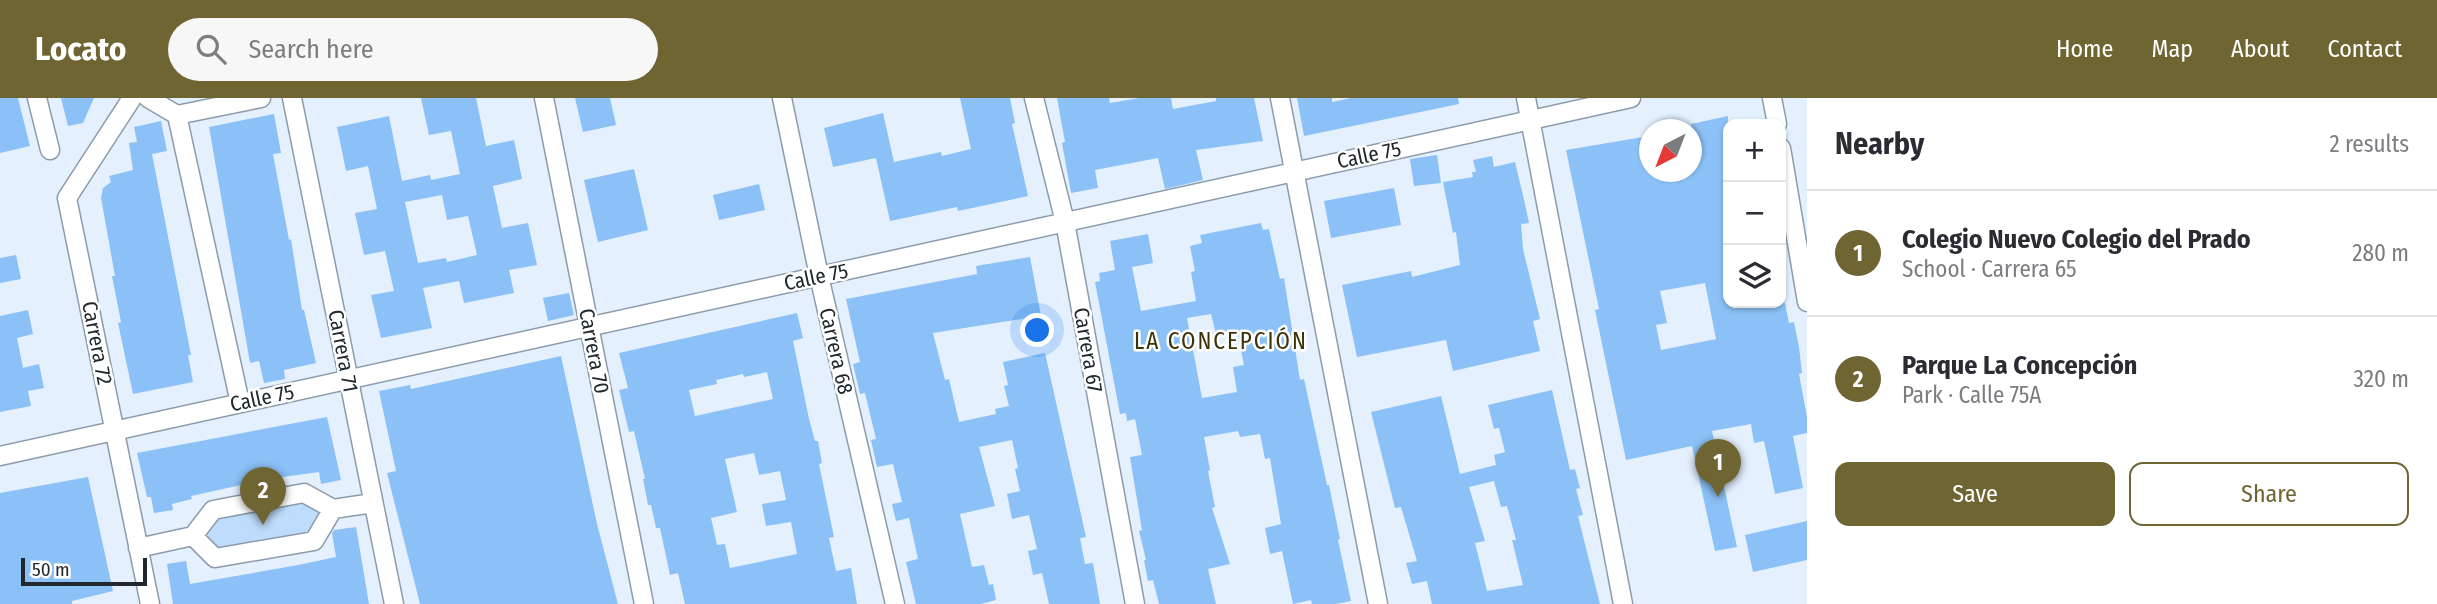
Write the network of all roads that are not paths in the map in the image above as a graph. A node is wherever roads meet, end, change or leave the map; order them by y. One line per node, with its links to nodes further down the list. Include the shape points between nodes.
1 (37, 98): 16 (street)
2 (132, 98): 25 (street, Carrera 72, via 67,198)
3 (148, 98): 13 (street)
4 (261, 98): 13 (street)
5 (292, 98): 23 (street, Carrera 71)
6 (544, 98): 22 (street, Carrera 70)
7 (782, 98): 20 (street, Carrera 68)
8 (1034, 98): 19 (street, Carrera 67)
9 (1280, 98): 17 (street)
10 (1526, 98): 15 (street)
11 (1631, 98): 15 (street, Calle 75)
12 (1772, 98): 14 (street)
13 (177, 115): 24 (street)
14 (1776, 119)
15 (1531, 120): 17 (street, Calle 75); 37 (street)
16 (50, 150)
17 (1294, 172): 19 (street, Calle 75); 36 (street)
18 (1786, 178): 21 (street)
19 (1065, 222): 20 (street, Calle 75); 35 (street, Carrera 67)
20 (819, 276): 22 (street, Calle 75); 34 (street, Carrera 68)
21 (1807, 302)
22 (589, 326): 23 (street, Calle 75); 33 (street, Carrera 70)
23 (349, 379): 24 (street, Calle 75); 27 (street, Carrera 71)
24 (240, 403): 25 (street, Calle 75)
25 (114, 431): 26 (street, Calle 75); 30 (street, Carrera 72)
26 (0, 456)
27 (373, 503): 28 (street); 32 (street, Carrera 71)
28 (333, 509): 29 (street, via 304,493 213,510); 29 (street, via 314,541 215,558)
29 (193, 536): 30 (street)
30 (138, 548): 31 (street, Carrera 72)
31 (150, 604)
32 (394, 604)
33 (644, 604)
34 (895, 604)
35 (1135, 604)
36 (1378, 604)
37 (1623, 604)

